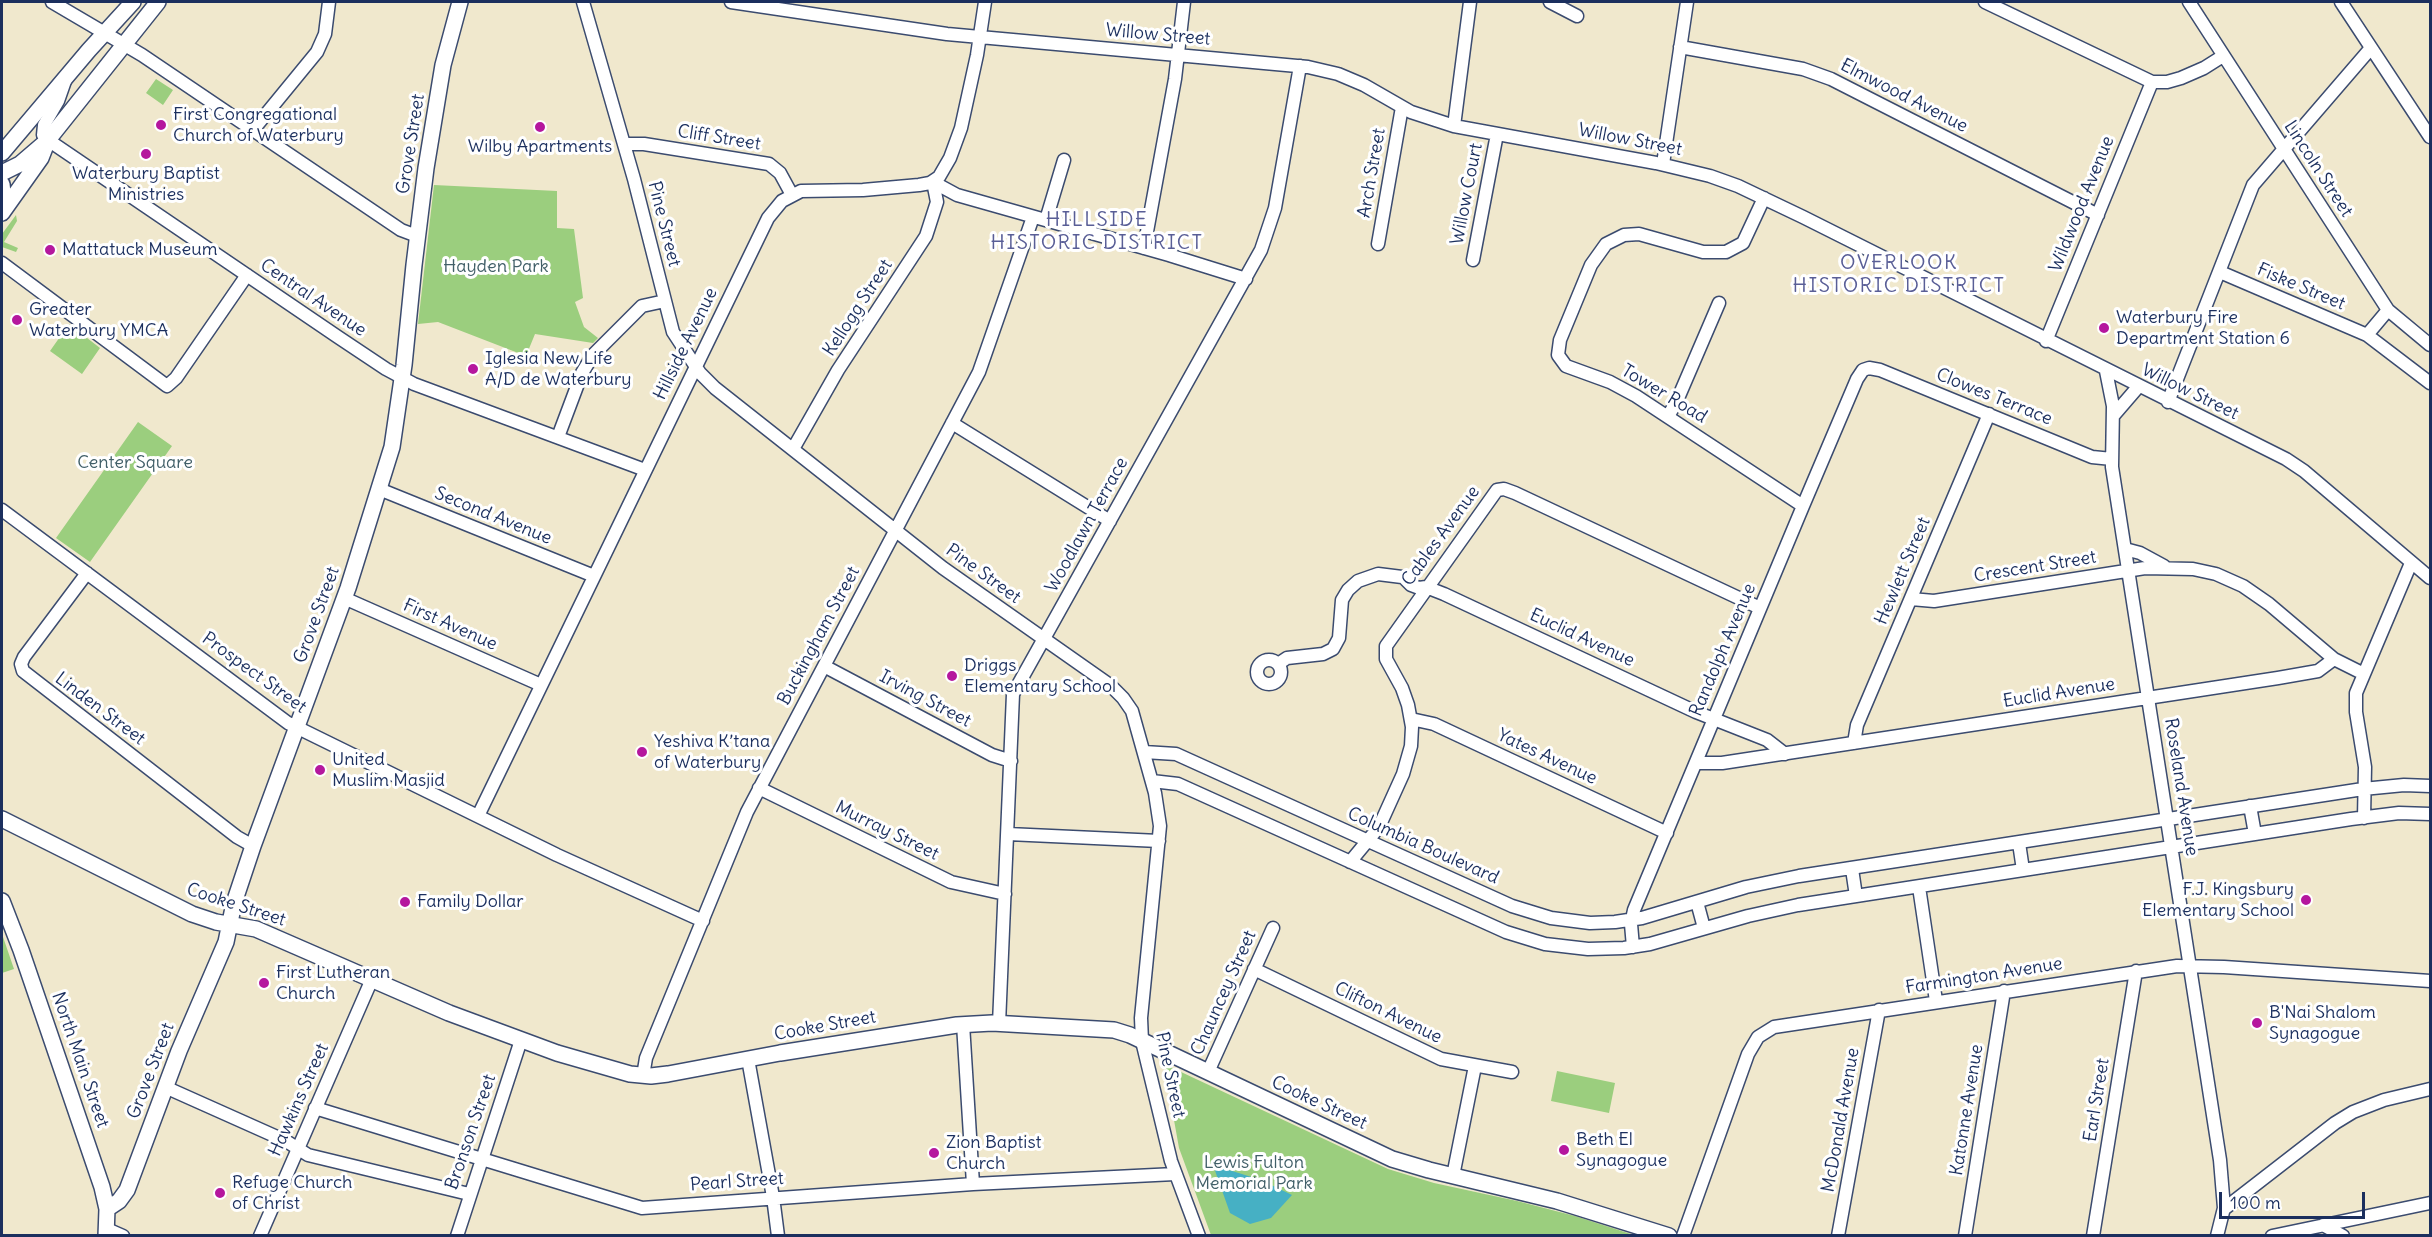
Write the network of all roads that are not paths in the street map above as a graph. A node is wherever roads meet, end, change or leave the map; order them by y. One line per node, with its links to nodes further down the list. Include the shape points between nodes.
1 (52, 2): 17 (street)
2 (133, 2): 17 (main road)
3 (158, 2): 19 (main road)
4 (329, 2): 29 (street, via 325,34 317,52)
5 (460, 2): 48 (main road, Grove Street, via 443,65)
6 (583, 2): 33 (street, Pine Street)
7 (731, 2): 18 (street, Willow Street)
8 (985, 2): 18 (street)
9 (1184, 2): 22 (street)
10 (1470, 2): 28 (street)
11 (1550, 2): 16 (street)
12 (1687, 2): 20 (street)
13 (1985, 2): 26 (street)
14 (2189, 2): 23 (street, Lincoln Street)
15 (2342, 2): 21 (street)
16 (1577, 16)
17 (104, 33): 19 (street); 25 (main road)
18 (980, 37): 22 (street, Willow Street); 39 (street, via 959,136 947,164)
19 (124, 44): 29 (street); 32 (main road)
20 (1680, 47): 37 (street); 45 (street, Elmwood Avenue, via 1803,69 1830,79)
21 (2371, 48): 31 (street); 34 (street)
22 (1178, 54): 24 (street, Willow Street); 50 (street)
23 (2223, 56): 26 (street, via 2181,78); 34 (street, Lincoln Street)
24 (1300, 66): 27 (street, Willow Street, via 1338,74); 55 (street, Woodlawn Terrace, via 1273,218)
25 (66, 77): 32 (street, via 44,125 43,135); 35 (main road)
26 (2152, 82): 45 (street, Wildwood Avenue)
27 (1402, 107): 28 (street, Willow Street); 49 (street, Arch Street)
28 (1454, 126): 30 (street, Willow Street)
29 (253, 130): 48 (street, via 401,230)
30 (1497, 134): 37 (street, Willow Street); 51 (street, Willow Court)
31 (2430, 137)
32 (48, 140): 38 (main road, via 20,164); 44 (main road, via 42,158); 54 (street, Central Avenue)
33 (624, 144): 41 (street, Cliff Street, via 769,164 780,173); 56 (street, Pine Street)
34 (2283, 149): 53 (street, via 2253,185); 58 (street, Lincoln Street)
35 (2, 153)
36 (1064, 160): 47 (street)
37 (1664, 164): 42 (street, Willow Street, via 1710,176)
38 (2, 173)
39 (933, 182): 41 (street, via 862,190 805,190); 46 (street, via 957,195); 74 (street, Kellogg Street, via 937,202 926,236 838,370)
40 (2, 184): 43 (main road)
41 (792, 195): 62 (street, Hillside Avenue, via 768,218)
42 (1764, 198): 60 (street, Willow Street); 70 (street, Tower Road, via 1746,239 1732,250 1708,253 1630,234 1606,244 1591,265 1560,340 1559,359 1570,368 1620,386)
43 (2, 206)
44 (2, 213)
45 (2098, 215): 60 (street, Wildwood Avenue)
46 (1033, 217): 47 (street); 72 (street, Buckingham Street, via 982,364)
47 (1046, 220): 50 (street)
48 (417, 236): 65 (main road, Grove Street)
49 (1378, 244)
50 (1144, 248): 55 (street)
51 (1473, 260)
52 (2, 263): 54 (street, via 168,386)
53 (2220, 272): 59 (street, Fiske Street); 68 (street)
54 (247, 275): 65 (street, Central Avenue)
55 (1246, 279): 80 (street, Woodlawn Terrace)
56 (665, 301): 62 (street, Pine Street, via 675,337); 73 (street, via 642,306 593,355 582,373)
57 (1719, 303): 70 (street)
58 (2388, 310): 59 (street); 61 (street, Lincoln Street)
59 (2367, 335): 66 (street, Fiske Street)
60 (2046, 340): 64 (street, Willow Street)
61 (2430, 345)
62 (695, 366): 74 (street, Pine Street, via 709,382); 76 (street, Hillside Avenue)
63 (1863, 370): 69 (street, Clowes Terrace, via 1880,370); 78 (street, Randolph Avenue)
64 (2106, 371): 67 (street, Willow Street); 71 (street, Roseland Avenue)
65 (402, 378): 73 (street, Central Avenue); 77 (main road, Grove Street, via 394,439)
66 (2430, 380)
67 (2138, 387): 68 (street, Willow Street); 71 (street)
68 (2168, 402): 83 (street, Willow Street, via 2286,459)
69 (1989, 414): 75 (street, Clowes Terrace, via 2092,457); 91 (street, Hewlett Street)
70 (1668, 416): 78 (street, Tower Road)
71 (2113, 416): 75 (street, Roseland Avenue)
72 (952, 423): 80 (street); 81 (street, Buckingham Street)
73 (558, 437): 76 (street, Central Avenue)
74 (793, 449): 81 (street, Pine Street)
75 (2112, 459): 82 (street, Roseland Avenue)
76 (645, 470): 87 (street, Hillside Avenue)
77 (379, 489): 87 (street, Second Avenue); 90 (main road, Grove Street)
78 (1803, 506): 92 (street, Randolph Avenue)
79 (2, 510): 86 (street, Prospect Street)
80 (1110, 521): 93 (street, Woodlawn Terrace)
81 (895, 530): 93 (street, Pine Street); 96 (street, Buckingham Street)
82 (2125, 549): 84 (street, Crescent Street); 85 (street, Roseland Avenue)
83 (2411, 563): 88 (street, Willow Street); 97 (street)
84 (2165, 567): 85 (street, Crescent Street); 94 (street, Crescent Street, via 2208,572 2243,586)
85 (2129, 570): 91 (street, Crescent Street, via 1934,601); 99 (street, Roseland Avenue)
86 (87, 573): 102 (street, Prospect Street); 124 (street, Linden Street, via 24,657 23,671)
87 (594, 576): 98 (street, Hillside Avenue)
88 (2430, 578)
89 (1426, 587): 92 (street, Cables Avenue, via 1495,491 1502,489); 95 (street, Euclid Avenue, via 1414,578 1378,574 1358,581 1342,600 1339,638 1334,649); 100 (street, Euclid Avenue); 101 (street, Cables Avenue, via 1385,650 1406,696)
90 (344, 598): 98 (street, First Avenue); 102 (main road, Grove Street)
91 (1911, 599): 103 (street, Hewlett Street, via 1857,725)
92 (1760, 608): 100 (street, Randolph Avenue)
93 (1044, 639): 104 (street, Pine Street, via 1123,698 1134,716); 106 (street, Woodlawn Terrace, via 1013,694)
94 (2334, 659): 97 (street, Crescent Street); 99 (street, Euclid Avenue, via 2312,672)
95 (1278, 664)
96 (824, 666): 106 (street, Irving Street, via 992,755); 110 (street, Buckingham Street)
97 (2364, 674): 111 (street, via 2356,702 2365,767)
98 (541, 685): 114 (street, Hillside Avenue)
99 (2148, 698): 103 (street, Euclid Avenue); 116 (street, Roseland Avenue)
100 (1714, 718): 105 (street, Euclid Avenue, via 1767,740); 107 (street, Randolph Avenue)
101 (1411, 719): 118 (street, Yates Avenue, via 1434,724); 122 (street, Cables Avenue, via 1407,764 1379,827)
102 (297, 727): 114 (street, Prospect Street); 124 (main road, Grove Street)
103 (1854, 743): 105 (street, Euclid Avenue)
104 (1144, 752): 108 (street, Pine Street); 122 (street, Columbia Boulevard, via 1176,754)
105 (1785, 754): 107 (street, Euclid Avenue, via 1714,765)
106 (1011, 761): 119 (street, Woodlawn Terrace)
107 (1696, 763): 118 (street, Randolph Avenue)
108 (1152, 781): 121 (street, Pine Street); 126 (street, via 1178,784)
109 (2430, 786): 111 (street, Columbia Boulevard)
110 (759, 789): 130 (street, Murray Street, via 951,882); 135 (street, Buckingham Street)
111 (2363, 789): 112 (street, Columbia Boulevard); 115 (street)
112 (2250, 806): 116 (street, Columbia Boulevard); 120 (street)
113 (2430, 814): 115 (street)
114 (478, 816): 135 (street, Prospect Street)
115 (2364, 818): 120 (street)
116 (2167, 819): 123 (street, Columbia Boulevard); 125 (street, Roseland Avenue)
117 (5, 821): 136 (main road, Cooke Street, via 184,910)
118 (1667, 833): 134 (street, Randolph Avenue)
119 (1008, 834): 121 (street); 130 (street, Woodlawn Terrace)
120 (2255, 834): 125 (street)
121 (1159, 841): 151 (street, Pine Street)
122 (1368, 841): 126 (street, Cables Avenue); 134 (street, Columbia Boulevard, via 1539,915 1582,922)
123 (2019, 843): 127 (street, Columbia Boulevard); 128 (street)
124 (253, 846): 136 (main road, Grove Street)
125 (2172, 847): 128 (street); 140 (street, Roseland Avenue)
126 (1350, 862): 139 (street, via 1517,936 1578,949)
127 (1852, 869): 131 (street); 133 (street, Columbia Boulevard, via 1764,883)
128 (2023, 870): 129 (street)
129 (1919, 887): 131 (street); 146 (street)
130 (1005, 894): 149 (street, Woodlawn Terrace)
131 (1856, 896): 138 (street, via 1774,909)
132 (2, 901): 168 (main road, North Main Street)
133 (1697, 902): 134 (street, Columbia Boulevard); 138 (street)
134 (1631, 920): 139 (street, Randolph Avenue)
135 (703, 921): 156 (street, Buckingham Street, via 646,1058)
136 (230, 924): 143 (main road, Cooke Street, via 256,929); 157 (main road, Grove Street)
137 (1273, 928): 141 (street, Chauncey Street)
138 (1704, 928): 139 (street)
139 (1633, 947)
140 (2191, 966): 142 (street, Farmington Avenue); 144 (street, Farmington Avenue); 169 (street, Roseland Avenue)
141 (1254, 969): 153 (street, Clifton Avenue, via 1441,1059); 154 (street, Chauncey Street)
142 (2136, 971): 145 (street, Farmington Avenue); 181 (street, Earl Street)
143 (372, 979): 150 (main road, Cooke Street); 159 (street, Hawkins Street)
144 (2430, 981)
145 (2004, 991): 146 (street, Farmington Avenue); 180 (street, Katonne Avenue)
146 (1936, 1001): 147 (street, Farmington Avenue)
147 (1879, 1010): 178 (street, Farmington Avenue, via 1778,1026 1758,1037 1748,1054); 179 (street, McDonald Avenue)
148 (963, 1024): 149 (main road, Cooke Street); 152 (main road, Cooke Street); 164 (street)
149 (999, 1024): 151 (main road, Cooke Street, via 1114,1030)
150 (521, 1040): 156 (main road, Cooke Street); 161 (street, Bronson Street)
151 (1142, 1041): 154 (main road, Cooke Street); 162 (street, Pine Street)
152 (748, 1059): 156 (main road, Cooke Street); 166 (street)
153 (1475, 1066): 155 (street, Clifton Avenue); 163 (street)
154 (1208, 1072): 163 (main road, Cooke Street, via 1381,1155)
155 (1512, 1072)
156 (644, 1076)
157 (165, 1087): 160 (street); 168 (main road, Grove Street, via 125,1194)
158 (2430, 1089): 169 (street, via 2353,1112)
159 (315, 1108): 160 (street, Hawkins Street); 161 (street, Pearl Street)
160 (298, 1148): 165 (street, via 308,1155); 173 (street, Hawkins Street)
161 (481, 1158): 165 (street, Bronson Street); 166 (street, Pearl Street, via 642,1208)
162 (1175, 1174): 164 (street, Pearl Street); 176 (street, Pine Street)
163 (1453, 1176): 177 (main road, Cooke Street, via 1557,1200)
164 (973, 1184): 166 (street, Pearl Street)
165 (469, 1194): 174 (street, Bronson Street)
166 (773, 1197): 175 (street)
167 (2430, 1203): 170 (street)
168 (107, 1209): 171 (main road, North Main Street)
169 (2224, 1209): 182 (street, Roseland Avenue)
170 (2323, 1225): 183 (street); 184 (street)
171 (106, 1232): 172 (street)
172 (123, 1236)
173 (260, 1236)
174 (457, 1236)
175 (778, 1236)
176 (1199, 1236)
177 (1669, 1236)
178 (1683, 1236)
179 (1838, 1236)
180 (1965, 1236)
181 (2093, 1236)
182 (2217, 1236)
183 (2272, 1236)
184 (2343, 1236)

